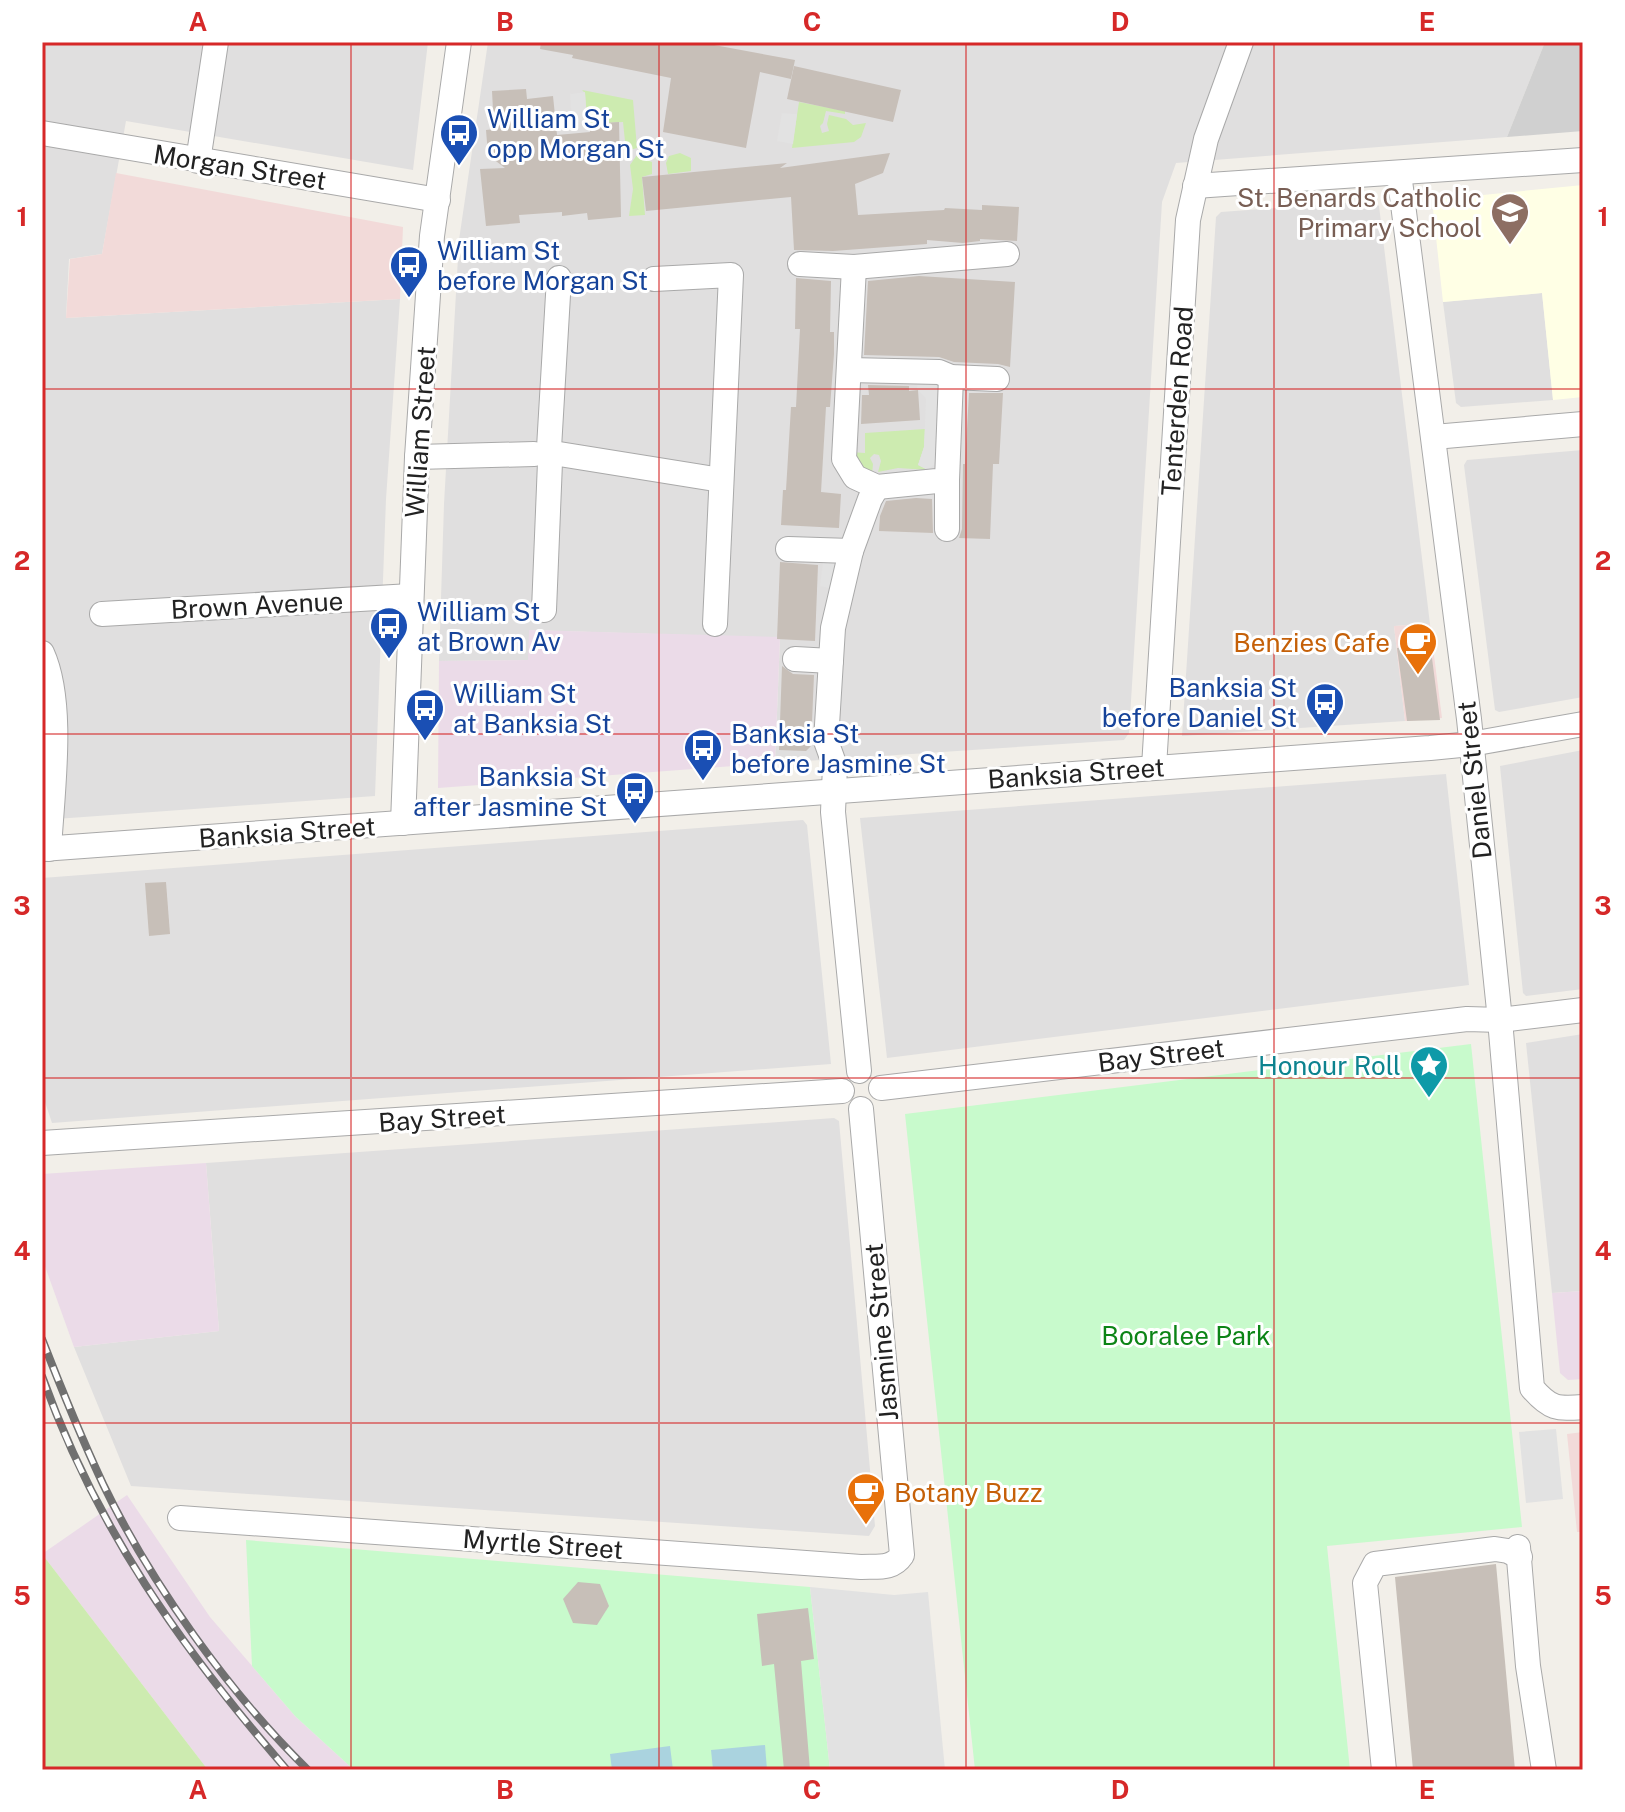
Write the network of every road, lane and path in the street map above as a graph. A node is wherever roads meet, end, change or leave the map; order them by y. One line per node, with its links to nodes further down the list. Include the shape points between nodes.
1 (216, 42): 6 (street)
2 (459, 42): 9 (street, William Street)
3 (1241, 42): 8 (street, Tenterden Road)
4 (42, 133): 6 (street, Morgan Street)
5 (1583, 160): 7 (street)
6 (198, 161): 9 (street, Morgan Street)
7 (1399, 173): 8 (street); 19 (street, Daniel Street)
8 (1195, 186): 37 (street, Tenterden Road, via 1188,220)
9 (438, 200): 21 (street, William Street)
10 (1007, 254): 12 (street)
11 (800, 264): 12 (street)
12 (854, 267): 15 (street)
13 (559, 278): 20 (street)
14 (654, 279): 22 (street, via 731,275)
15 (849, 370): 16 (street, via 939,372); 24 (street, via 844,459 855,477)
16 (951, 377): 17 (street); 23 (street)
17 (997, 379)
18 (1583, 424): 19 (street)
19 (1434, 437): 36 (street, Daniel Street)
20 (546, 454): 21 (street); 22 (street); 29 (street)
21 (417, 457): 28 (street, William Street)
22 (721, 480): 31 (street)
23 (947, 480): 24 (street); 25 (street)
24 (877, 487): 27 (street)
25 (947, 529)
26 (788, 549): 27 (street)
27 (851, 551): 34 (street)
28 (411, 596): 30 (street, Brown Avenue); 39 (street, William Street)
29 (544, 610)
30 (102, 614)
31 (715, 624)
32 (42, 653): 40 (street, via 49,669 55,735)
33 (795, 659): 34 (street)
34 (831, 661): 38 (street, via 826,741 835,766)
35 (1583, 724): 36 (street, Banksia Street)
36 (1471, 744): 37 (street, Banksia Street); 42 (street, Daniel Street)
37 (1154, 767): 38 (street, Banksia Street)
38 (832, 790): 39 (street, Banksia Street); 43 (street)
39 (403, 823): 40 (street, Banksia Street)
40 (45, 849)
41 (1583, 1010): 42 (street, Bay Street)
42 (1500, 1020): 44 (street, Bay Street, via 1467,1019); 48 (street, Daniel Street, via 1532,1388 1545,1403 1561,1409)
43 (859, 1071): 44 (street, via 874,1074); 45 (street, via 847,1078)
44 (881, 1088): 46 (street, via 874,1105)
45 (842, 1091): 46 (street, via 848,1103); 47 (street, Bay Street)
46 (861, 1109): 50 (street, Jasmine Street)
47 (42, 1143)
48 (1583, 1407)
49 (180, 1518): 50 (street, Myrtle Street, via 861,1567 890,1566)
50 (902, 1555)
51 (1384, 1770): 52 (street, via 1365,1583 1371,1568 1495,1549 1519,1552 1528,1666)
52 (1544, 1770)

